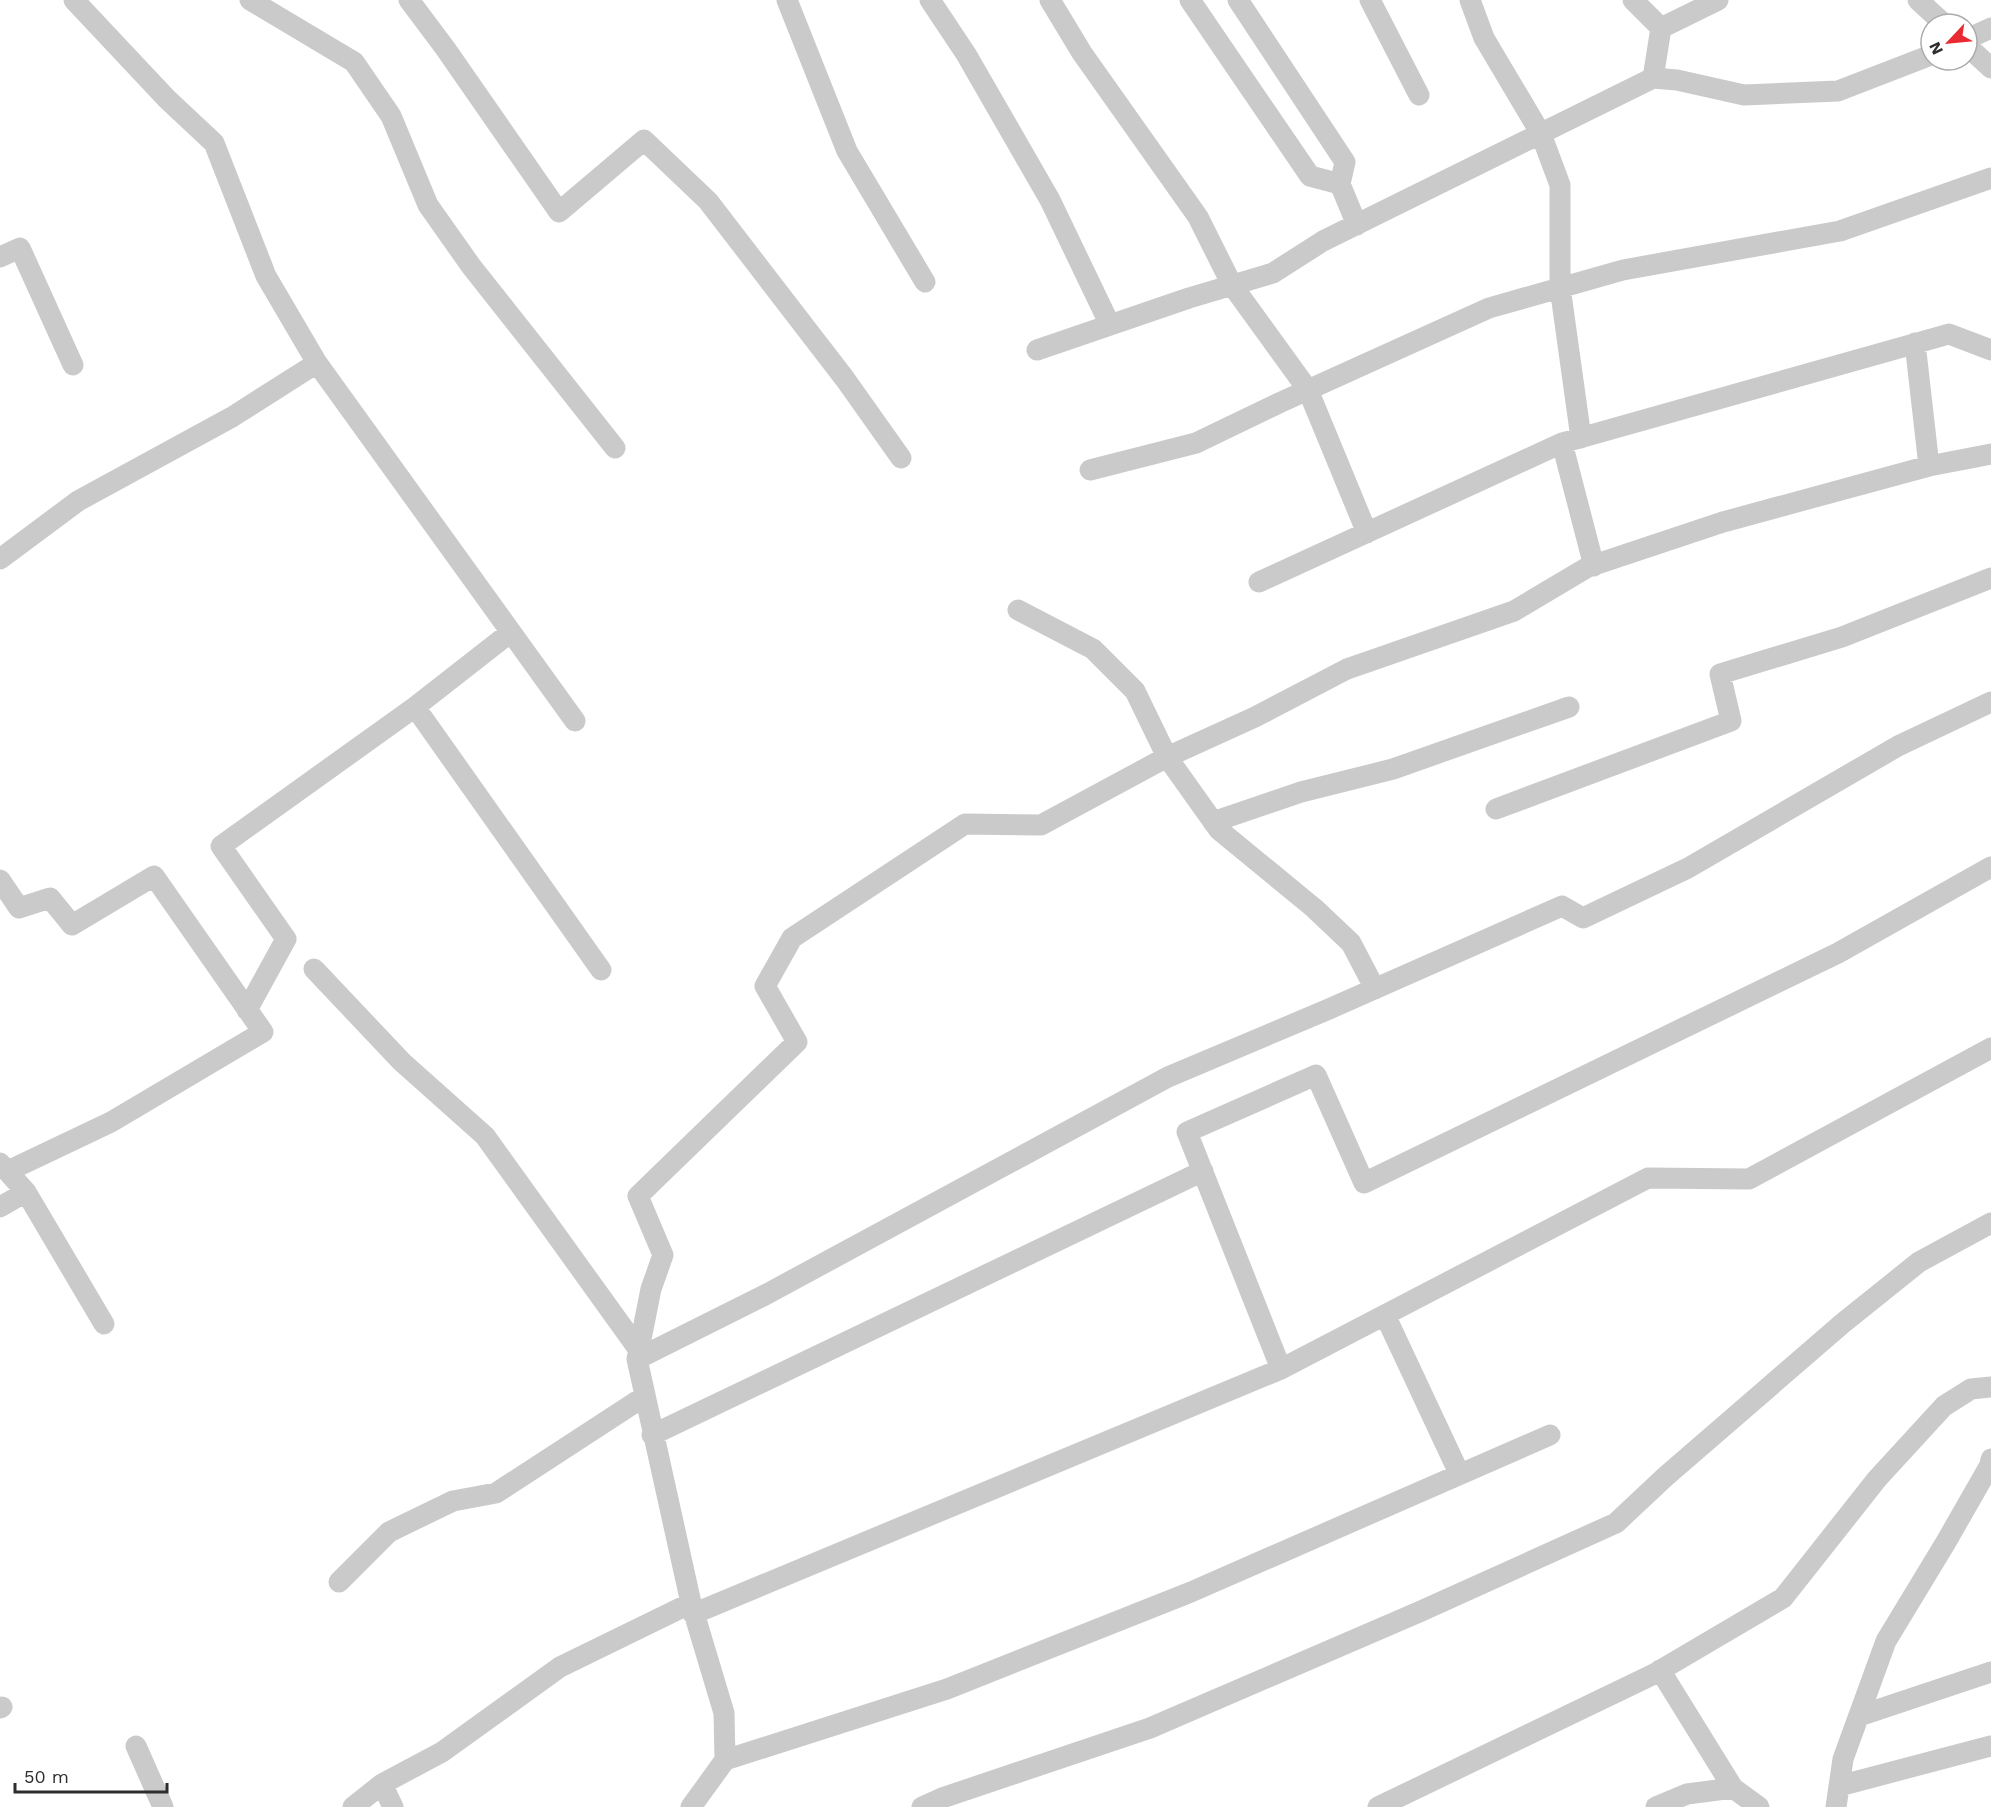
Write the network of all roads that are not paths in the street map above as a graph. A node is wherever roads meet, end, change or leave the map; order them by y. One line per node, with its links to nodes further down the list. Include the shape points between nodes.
1 (74, 0): 33 (street, via 214,143 266,276)
2 (249, 0): 37 (street, via 354,62 391,116 428,205 471,266)
3 (408, 0): 39 (street, via 560,212 644,140 708,201)
4 (787, 0): 26 (street, via 847,151)
5 (930, 0): 29 (street, via 966,54 1050,200)
6 (1050, 0): 27 (street, via 1082,53 1198,218)
7 (1190, 0): 23 (street, via 1310,176)
8 (1238, 0): 23 (street, via 1345,162)
9 (1370, 0): 20 (street)
10 (1470, 0): 21 (street, via 1484,38)
11 (1633, 0): 15 (street)
12 (1718, 0): 15 (street)
13 (1918, 0): 14 (street)
14 (1931, 12)
15 (1661, 28): 19 (street)
16 (1979, 57): 18 (street)
17 (1919, 60): 19 (street, via 1838,91 1744,95)
18 (1991, 68)
19 (1653, 78): 21 (street)
20 (1419, 95)
21 (1541, 134): 24 (street); 28 (street, via 1560,185)
22 (1991, 178): 28 (street, via 1840,231 1623,270)
23 (1340, 184): 24 (street)
24 (1357, 225): 27 (street, via 1273,273)
25 (0, 257): 34 (street, via 20,248)
26 (925, 282)
27 (1232, 285): 29 (street); 35 (street)
28 (1560, 287): 35 (street, via 1489,308); 36 (street)
29 (1110, 325): 31 (street)
30 (1914, 344): 32 (street, via 1949,334); 36 (street); 40 (street)
31 (1037, 350)
32 (1991, 350)
33 (317, 363): 43 (street, via 232,417 78,501); 48 (street)
34 (73, 365)
35 (1308, 390): 41 (street, via 1196,443); 42 (street)
36 (1572, 441): 42 (street); 44 (street)
37 (615, 448)
38 (1991, 454): 40 (street)
39 (901, 458)
40 (1929, 466): 44 (street, via 1723,522)
41 (1090, 470)
42 (1367, 533): 46 (street)
43 (0, 559)
44 (1594, 566): 53 (street, via 1514,611 1347,669)
45 (1991, 578): 54 (street, via 1842,637 1720,674 1731,721)
46 (1259, 582)
47 (1018, 610): 53 (street, via 1093,649 1135,691)
48 (511, 632): 50 (street); 52 (street)
49 (1991, 702): 60 (street, via 1898,746 1688,868 1583,918 1562,906)
50 (415, 707): 59 (street); 61 (street, via 221,846 286,939)
51 (1569, 707): 55 (street, via 1393,769 1301,792)
52 (575, 722)
53 (1167, 757): 55 (street); 70 (street, via 1041,825 965,824 792,938 765,986 797,1042 638,1196 663,1255 651,1289)
54 (1496, 809)
55 (1213, 822): 60 (street, via 1351,943)
56 (1991, 867): 64 (street, via 1838,953 1364,1183 1316,1075 1187,1132)
57 (0, 880): 61 (street, via 19,908 50,898 72,925 154,876)
58 (314, 969): 70 (street, via 402,1062 485,1136)
59 (601, 970)
60 (1375, 989): 70 (street, via 1168,1077 765,1295)
61 (247, 1010): 63 (street, via 263,1032 111,1122)
62 (1991, 1048): 68 (street, via 1749,1179 1648,1178)
63 (4, 1167): 65 (street)
64 (1203, 1171): 71 (street); 74 (street)
65 (26, 1192): 66 (street); 69 (street)
66 (0, 1207)
67 (1991, 1223): 94 (street, via 1919,1262 1842,1323 1616,1523 1150,1728)
68 (1385, 1315): 71 (street); 77 (street)
69 (104, 1324)
70 (638, 1355): 73 (street)
71 (1281, 1369): 79 (street)
72 (1991, 1387): 80 (street, via 1971,1389 1944,1406 1877,1479 1783,1598)
73 (645, 1396): 74 (street); 78 (street, via 496,1493 453,1501 389,1532)
74 (652, 1435): 79 (street)
75 (1550, 1435): 77 (street)
76 (1991, 1459): 82 (street, via 1886,1641)
77 (1460, 1473): 85 (street, via 1191,1592 958,1685)
78 (339, 1582)
79 (692, 1609): 85 (street, via 724,1713); 86 (street, via 560,1667 442,1752)
80 (1660, 1670): 88 (street); 95 (street)
81 (1991, 1672): 82 (street)
82 (1859, 1716): 87 (street, via 1843,1759)
83 (136, 1746): 90 (street)
84 (1991, 1746): 87 (street)
85 (725, 1760): 93 (street)
86 (382, 1784): 91 (street); 92 (street)
87 (1839, 1786): 98 (street)
88 (1733, 1788): 89 (street); 97 (street)
89 (1690, 1801): 96 (street)
90 (164, 1807)
91 (353, 1807)
92 (393, 1807)
93 (691, 1807)
94 (922, 1807)
95 (1378, 1807)
96 (1656, 1807)
97 (1759, 1807)
98 (1836, 1807)

